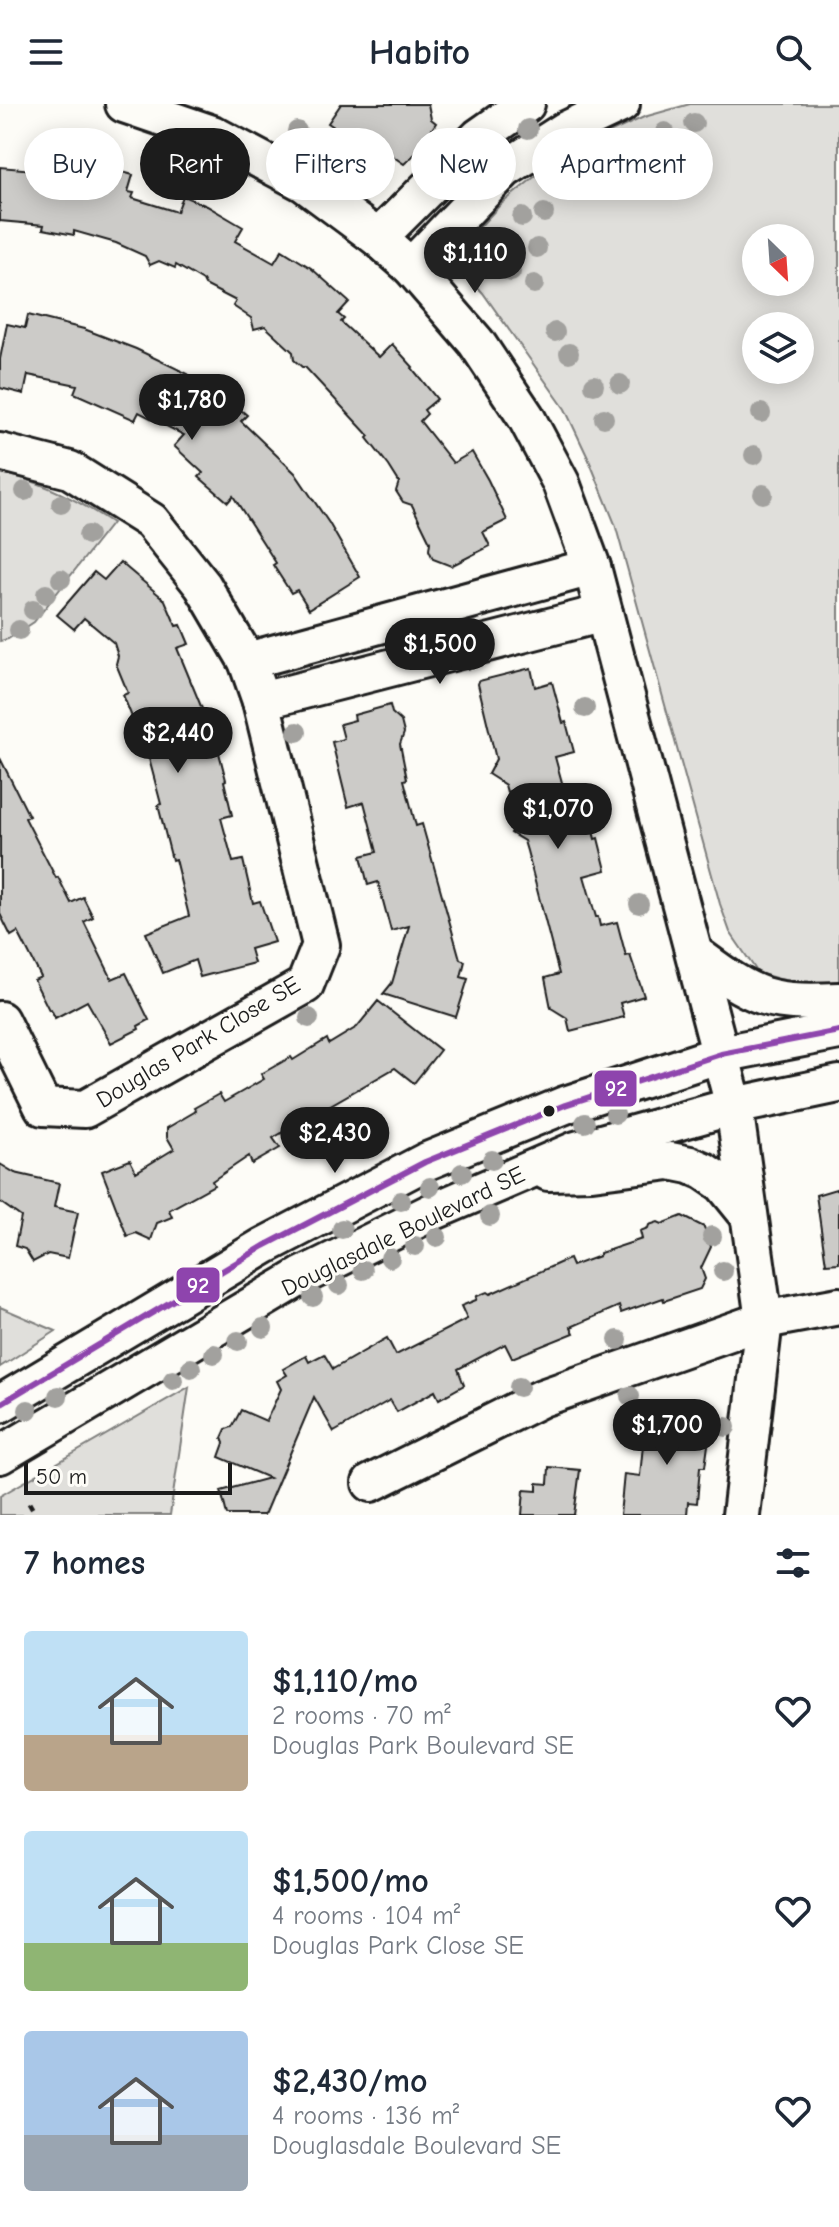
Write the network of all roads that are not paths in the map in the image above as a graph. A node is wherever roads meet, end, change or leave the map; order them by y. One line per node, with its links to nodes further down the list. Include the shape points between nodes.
1 (124, 104): 4 (street, via 212,134 304,183)
2 (526, 104): 4 (street, via 479,137)
3 (621, 104): 5 (street, via 566,130 505,169)
4 (378, 238): 5 (street)
5 (411, 267): 7 (street, via 476,342 526,417 561,483)
6 (0, 452): 9 (street, Douglas Park Close SE, via 70,470 151,521 203,586)
7 (592, 567): 8 (street); 9 (street)
8 (604, 613): 10 (street); 11 (street)
9 (247, 661): 10 (street, Douglas Park Close SE)
10 (261, 701): 13 (street, Douglas Park Close SE, via 321,945 305,985 85,1109 43,1107)
11 (695, 954): 12 (street, via 766,997); 15 (street)
12 (839, 1001)
13 (0, 1020)
14 (839, 1031): 15 (street, Douglasdale Boulevard SE)
15 (721, 1054): 17 (street); 22 (street, Douglasdale Boulevard SE, via 565,1105 425,1162 264,1246)
16 (839, 1084): 17 (street, Douglasdale Boulevard SE)
17 (734, 1106): 18 (street, Douglasdale Boulevard SE, via 576,1150); 19 (street)
18 (522, 1173): 19 (street, via 683,1163 723,1184); 23 (street, Douglasdale Boulevard SE, via 302,1276)
19 (749, 1216): 21 (street)
20 (839, 1306): 21 (street)
21 (764, 1320): 24 (street, via 542,1398); 25 (street)
22 (0, 1404)
23 (0, 1455)
24 (371, 1483)
25 (741, 1515)

